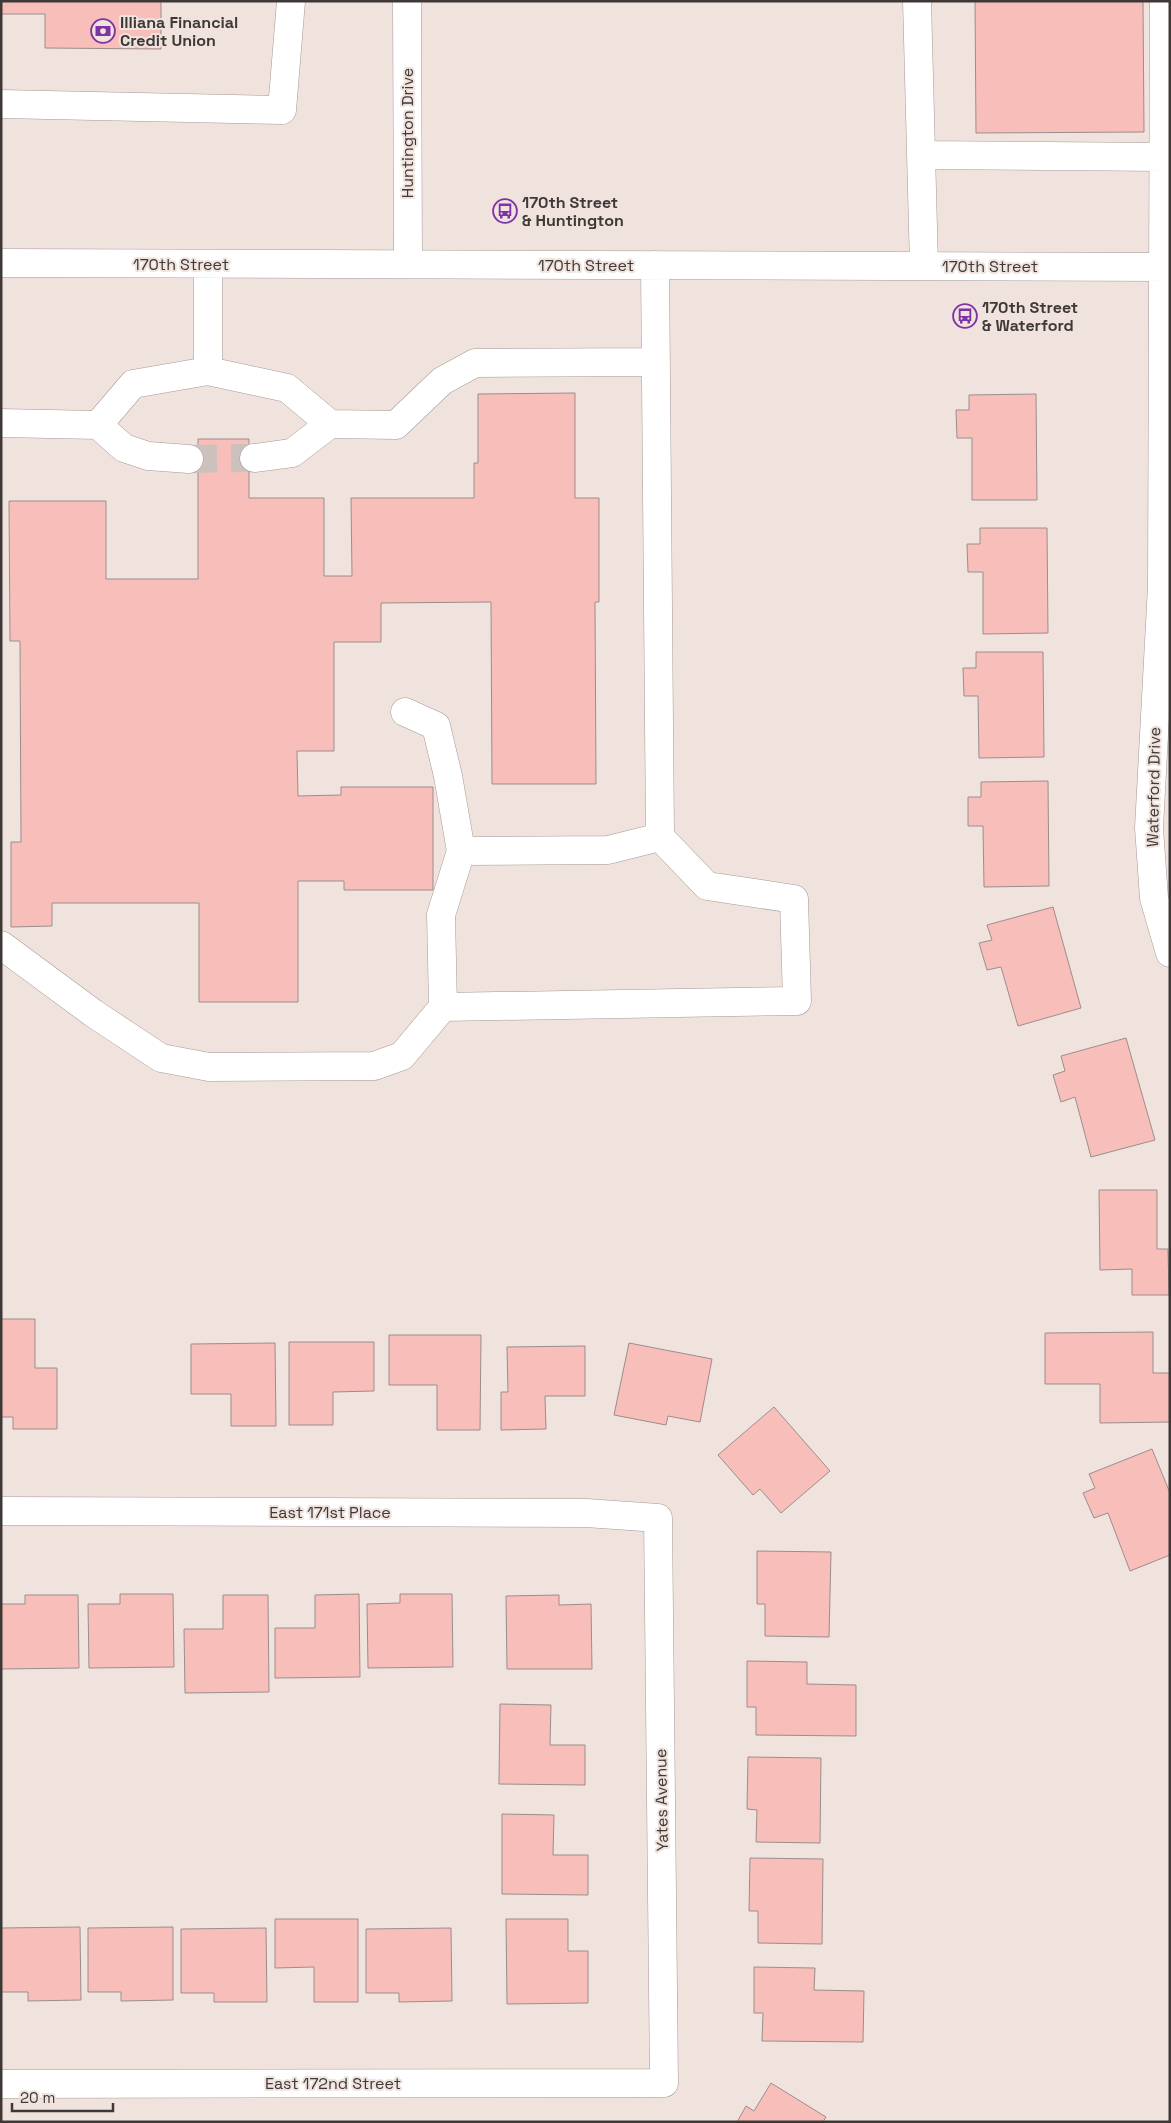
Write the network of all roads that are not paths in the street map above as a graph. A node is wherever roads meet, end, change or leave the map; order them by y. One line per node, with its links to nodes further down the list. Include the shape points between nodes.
1 (290, 1): 5 (street, via 282,110)
2 (407, 1): 11 (street, Huntington Drive)
3 (917, 1): 7 (street)
4 (1164, 1): 6 (street, Waterford Drive)
5 (1, 104)
6 (1167, 111): 8 (street, Waterford Drive)
7 (921, 156): 8 (street); 13 (street)
8 (1164, 157): 14 (street, Waterford Drive)
9 (1, 263): 10 (street, 170th Street)
10 (208, 264): 11 (street, 170th Street); 16 (street)
11 (408, 264): 12 (street, 170th Street)
12 (655, 265): 13 (street, 170th Street); 15 (street)
13 (924, 266): 14 (street, 170th Street)
14 (1166, 267): 22 (street, Waterford Drive, via 1162,586)
15 (656, 362): 19 (street, via 475,363 442,381 396,424); 24 (street)
16 (208, 372): 18 (street, via 133,384); 19 (street, via 287,388)
17 (1, 424): 18 (street)
18 (98, 424): 21 (street, via 124,448 148,456)
19 (330, 424): 20 (street, via 292,453)
20 (254, 458)
21 (189, 459)
22 (1165, 620): 27 (street, Waterford Drive, via 1149,828 1154,898)
23 (405, 712): 25 (street, via 436,726)
24 (660, 837): 25 (street, via 608,850); 28 (street, via 707,886 794,899 797,1001)
25 (461, 851): 28 (street, via 441,915)
26 (1, 945): 28 (street, via 161,1058 208,1067 374,1066 402,1056)
27 (1170, 953)
28 (443, 1007)
29 (1, 1511): 30 (street, East 171st Place, via 586,1512)
30 (658, 1518): 31 (street, Yates Avenue)
31 (664, 2083): 32 (street, East 172nd Street)
32 (1, 2084)

